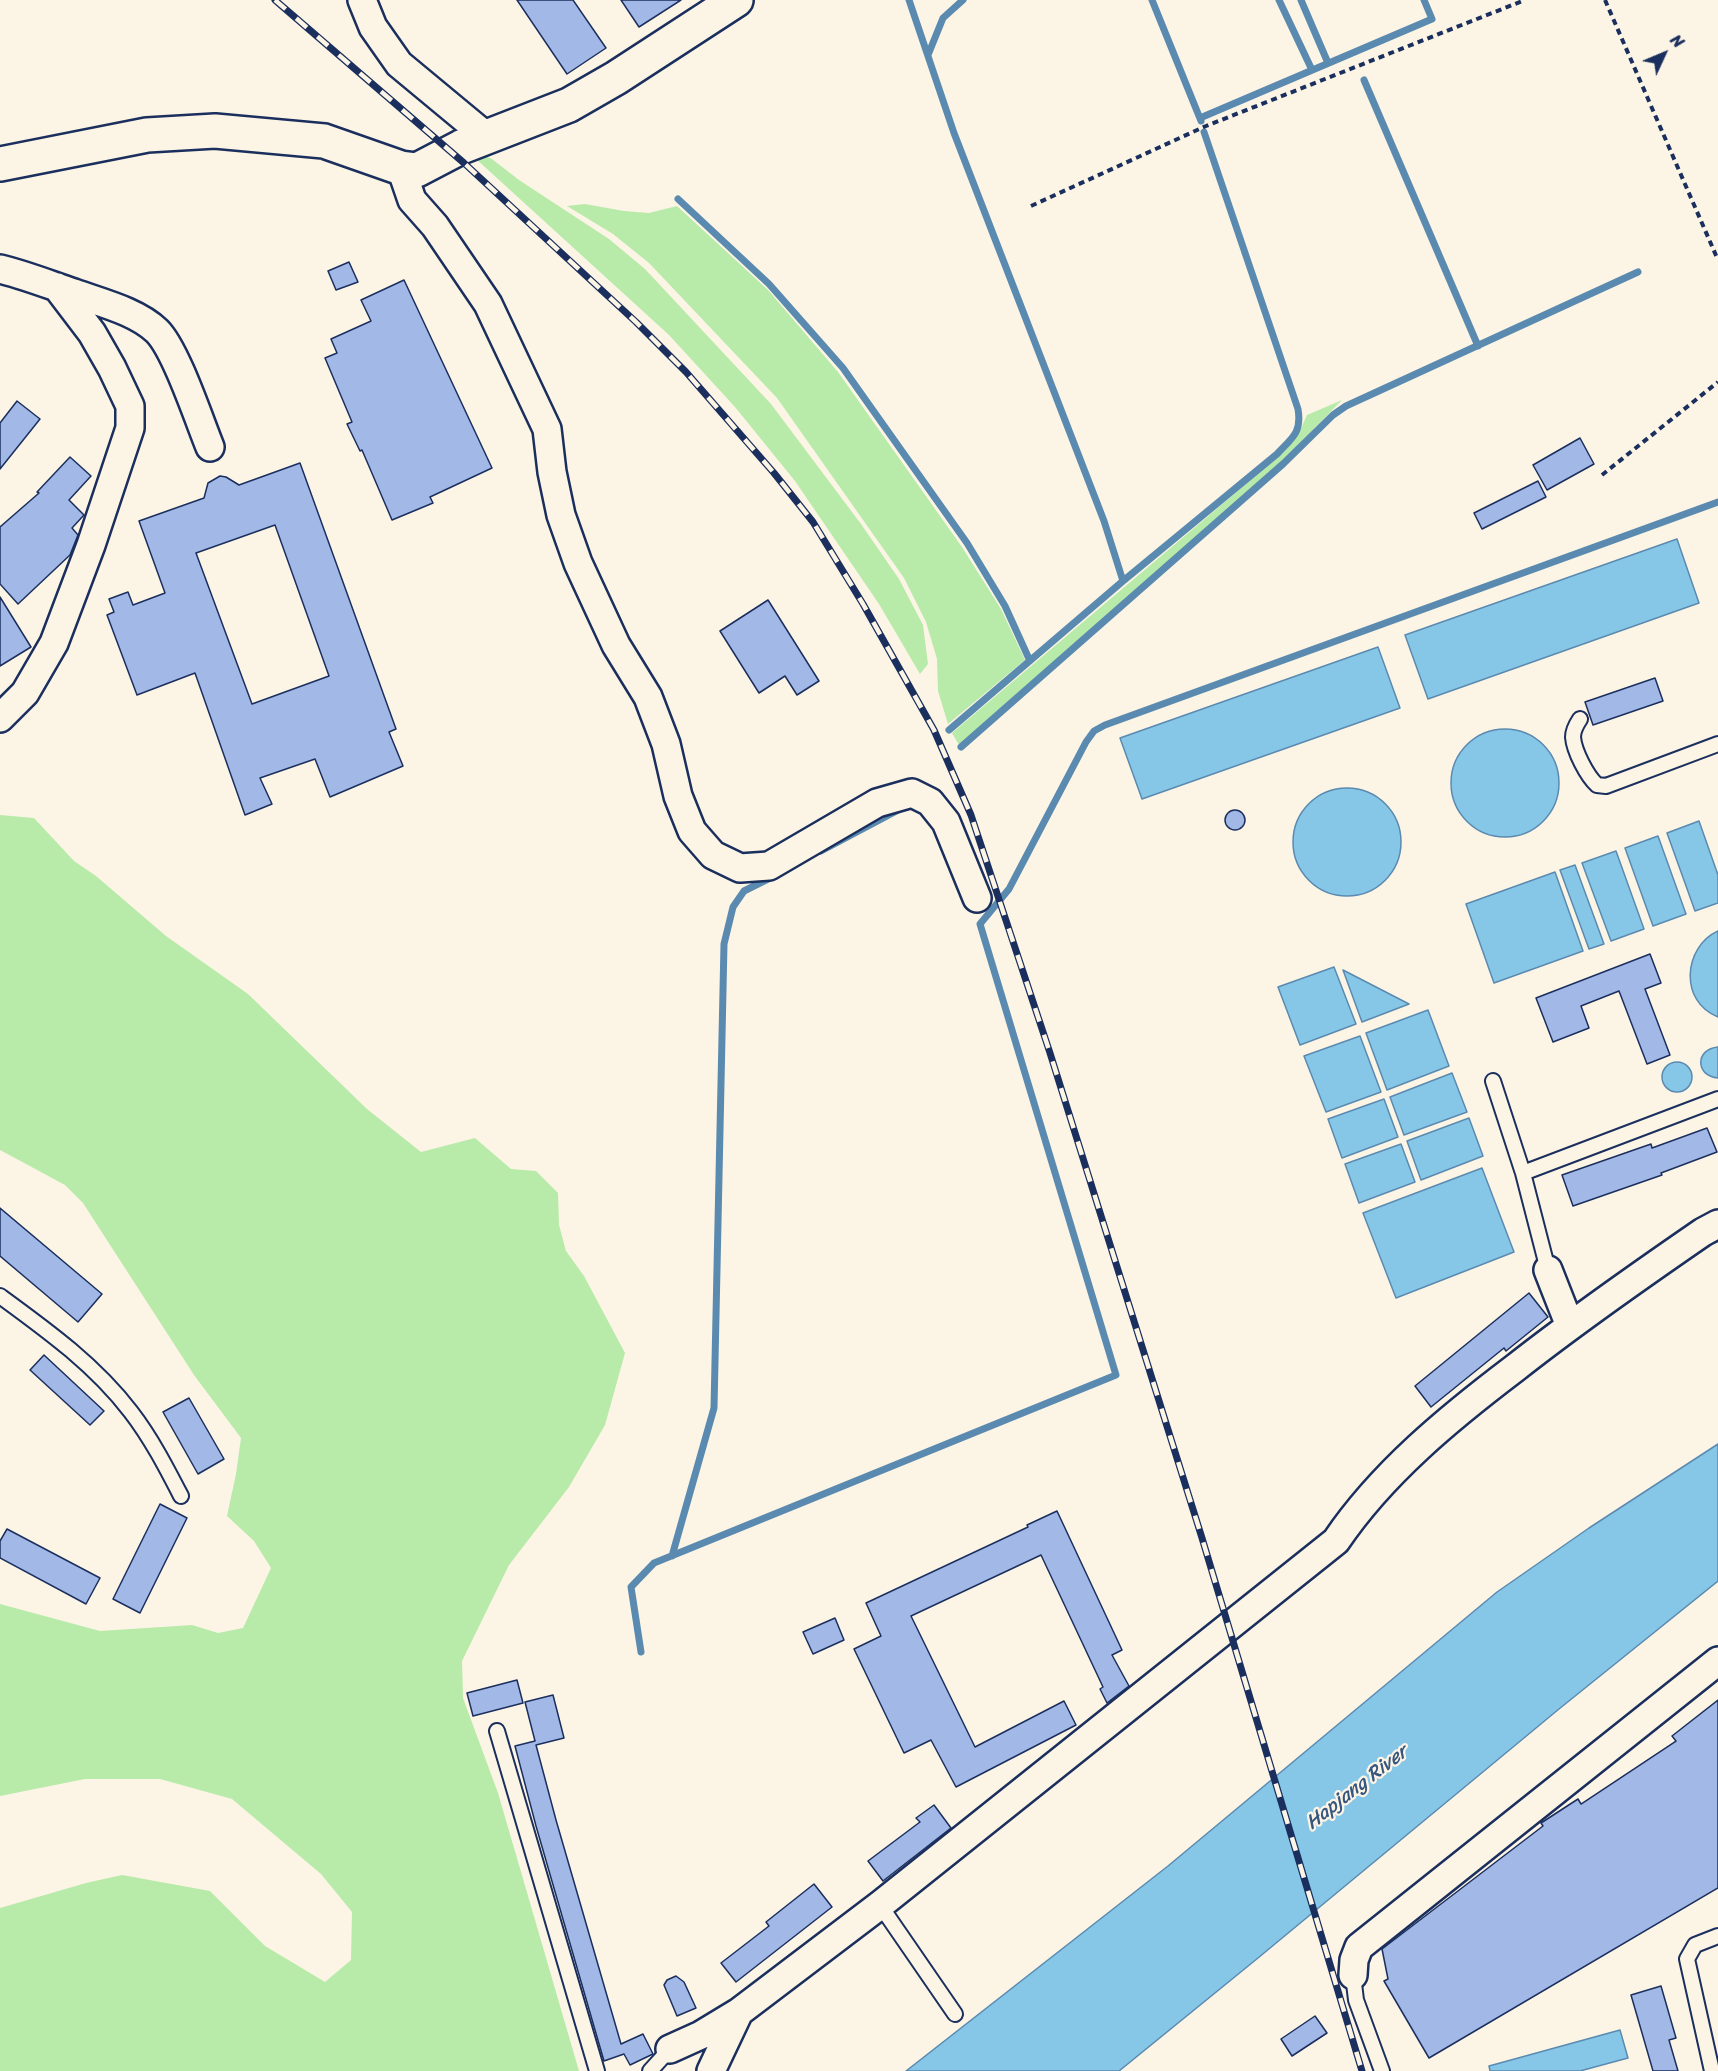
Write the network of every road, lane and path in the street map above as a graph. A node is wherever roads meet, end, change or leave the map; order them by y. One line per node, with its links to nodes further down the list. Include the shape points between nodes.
1 (363, 0): 5 (street, via 373,27 399,64)
2 (736, 0): 5 (street, via 569,105)
3 (1525, 0): 8 (path, via 1206,126)
4 (1605, 0): 9 (path)
5 (487, 137): 7 (street, via 417,170)
6 (0, 164): 7 (street, via 147,135 215,131 324,141)
7 (401, 168): 18 (street, via 412,200 435,226 488,304 547,429 564,525 616,645 648,697 692,831 713,855 740,868 769,866 877,803 912,793 930,802 946,822)
8 (1031, 206)
9 (1718, 260)
10 (0, 269): 11 (street)
11 (57, 287): 13 (street, via 145,321 158,332 171,352); 15 (street, via 92,333 112,369 130,406 130,428 54,643 25,693)
12 (1718, 382): 14 (path)
13 (210, 447)
14 (1602, 475)
15 (0, 718)
16 (1580, 719): 17 (lane, via 1573,738 1588,777 1597,785 1606,786)
17 (1718, 744)
18 (977, 898)
19 (1493, 1081): 21 (lane)
20 (1718, 1099): 21 (lane)
21 (1523, 1173): 23 (lane)
22 (1718, 1224): 25 (street)
23 (1548, 1270): 25 (street)
24 (0, 1296): 26 (lane, via 75,1353 105,1382 146,1433)
25 (1570, 1326): 29 (street, via 1480,1394 1419,1447 1356,1512 1336,1541)
26 (181, 1496)
27 (1718, 1661): 31 (street, via 1359,1947)
28 (497, 1731): 35 (lane)
29 (880, 1905): 32 (street); 33 (lane)
30 (1718, 1936): 39 (lane, via 1695,1945 1688,1959)
31 (1353, 1975): 38 (lane, via 1356,2001)
32 (739, 2012): 34 (street); 37 (street)
33 (956, 2014)
34 (670, 2049): 36 (lane)
35 (597, 2071)
36 (650, 2071)
37 (711, 2071)
38 (1382, 2071)
39 (1712, 2071)

